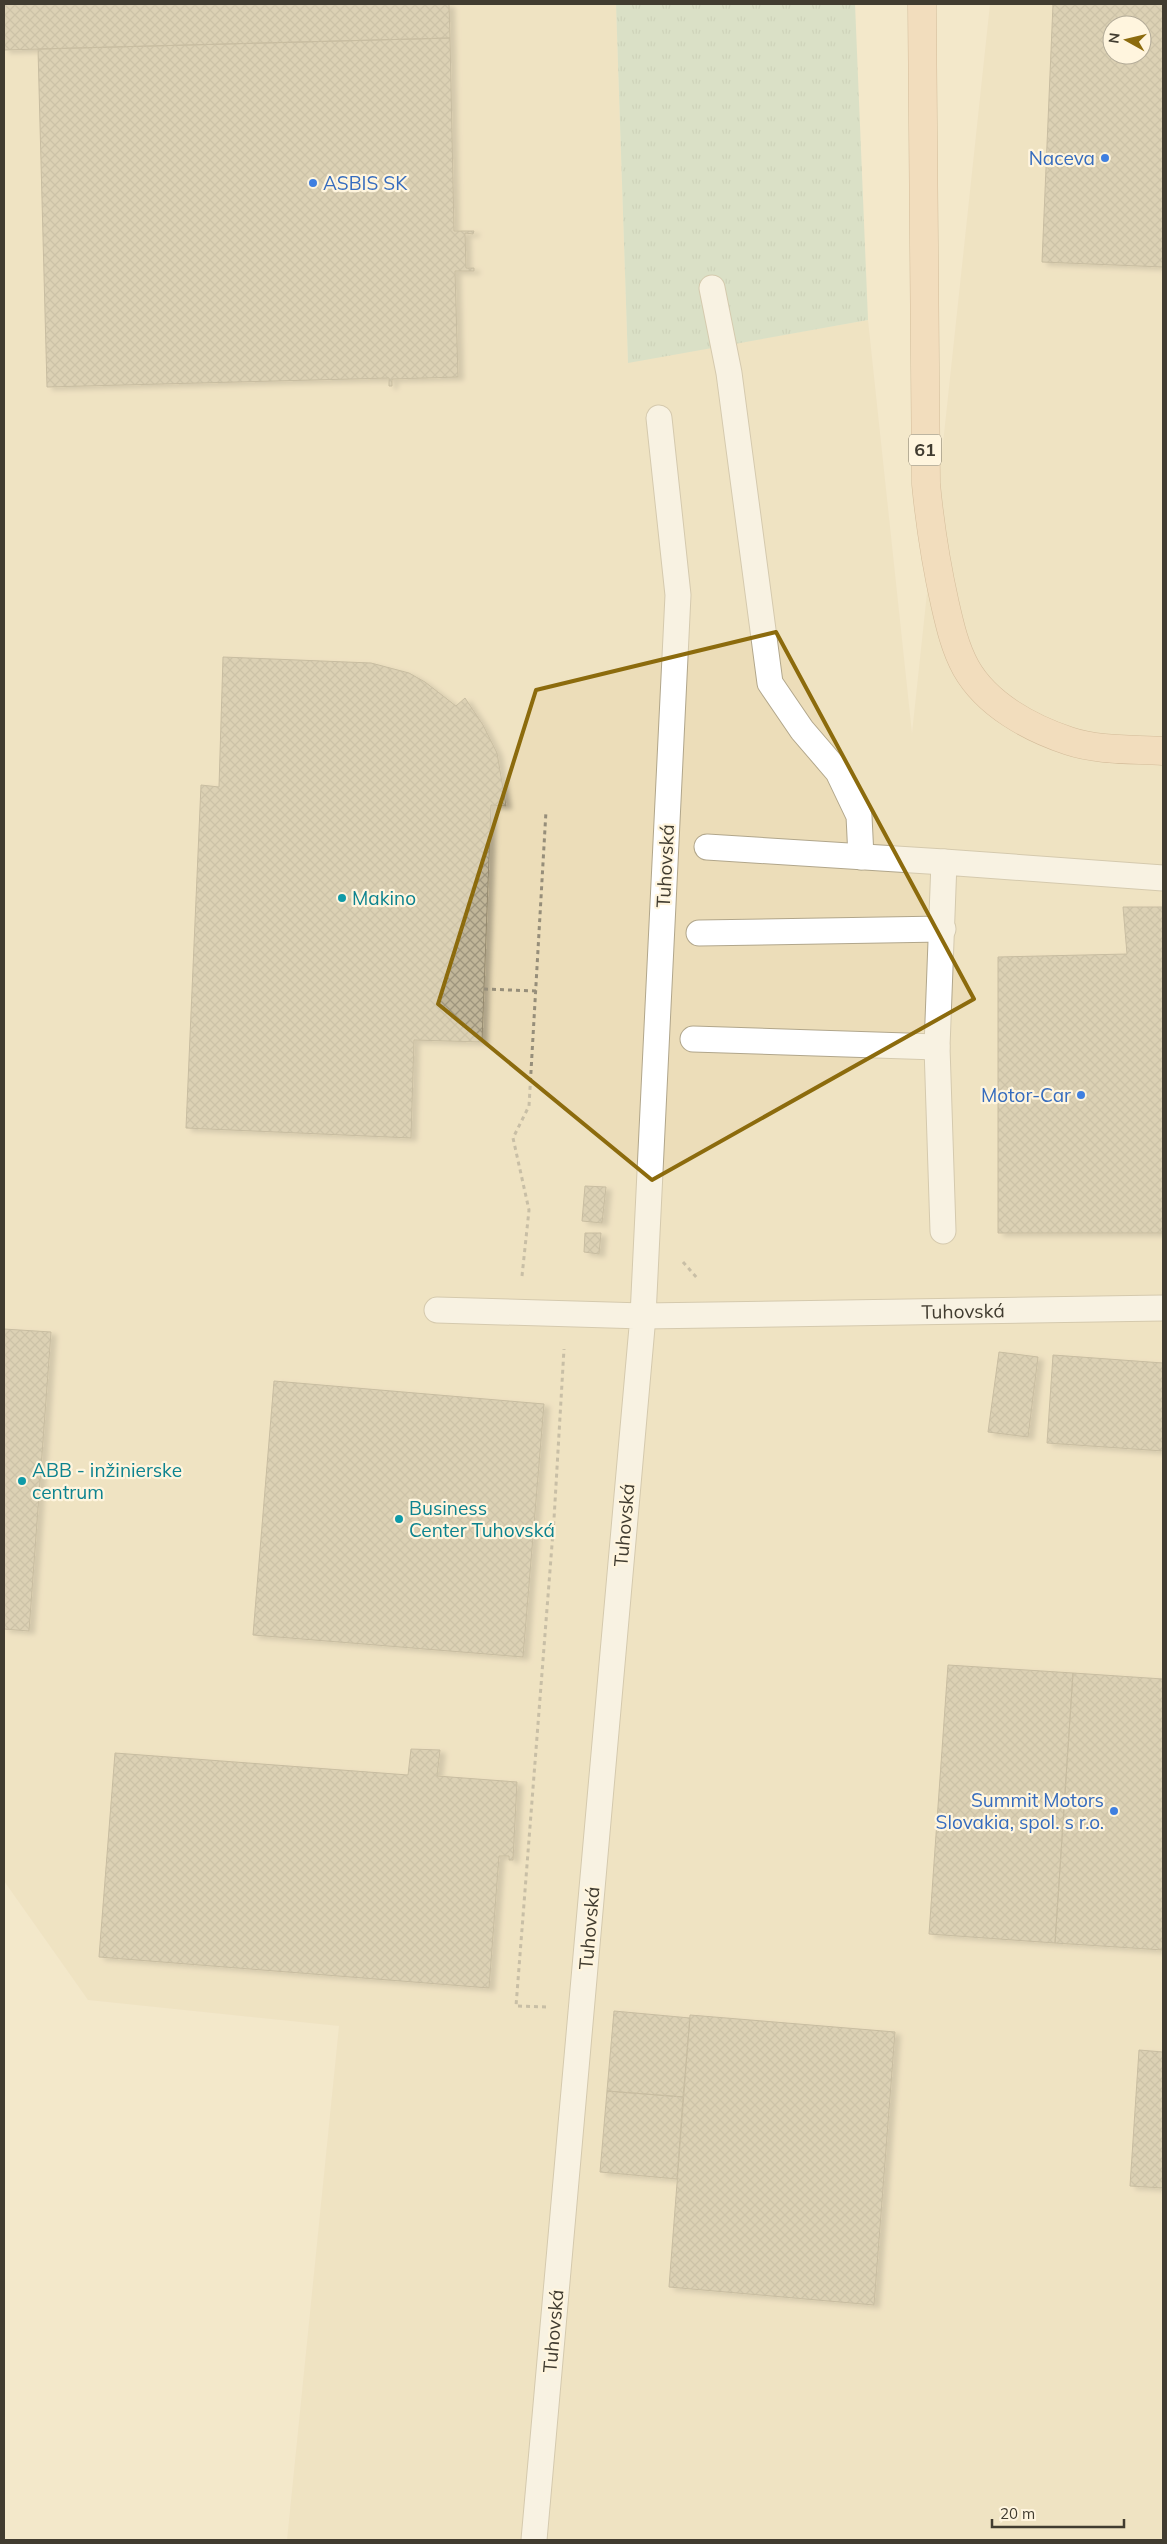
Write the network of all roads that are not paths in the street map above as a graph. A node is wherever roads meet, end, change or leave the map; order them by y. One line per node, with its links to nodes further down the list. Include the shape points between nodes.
1 (922, 4): 4 (main road, 61, via 926,484 931,537 953,638 967,669 1010,714 1070,742)
2 (712, 288): 6 (lane, via 729,373 770,683 802,730 838,772 859,816)
3 (659, 418): 16 (lane, Tuhovská, via 678,595)
4 (1163, 751)
5 (707, 847): 6 (lane)
6 (860, 857): 7 (lane)
7 (944, 862): 8 (lane); 9 (lane)
8 (1163, 878)
9 (943, 929): 10 (lane); 12 (lane)
10 (700, 933)
11 (693, 1039): 12 (lane)
12 (937, 1047): 13 (lane)
13 (943, 1231)
14 (1163, 1308): 16 (lane, Tuhovská)
15 (437, 1310): 16 (lane)
16 (643, 1316): 17 (lane, Tuhovská)
17 (534, 2540)

